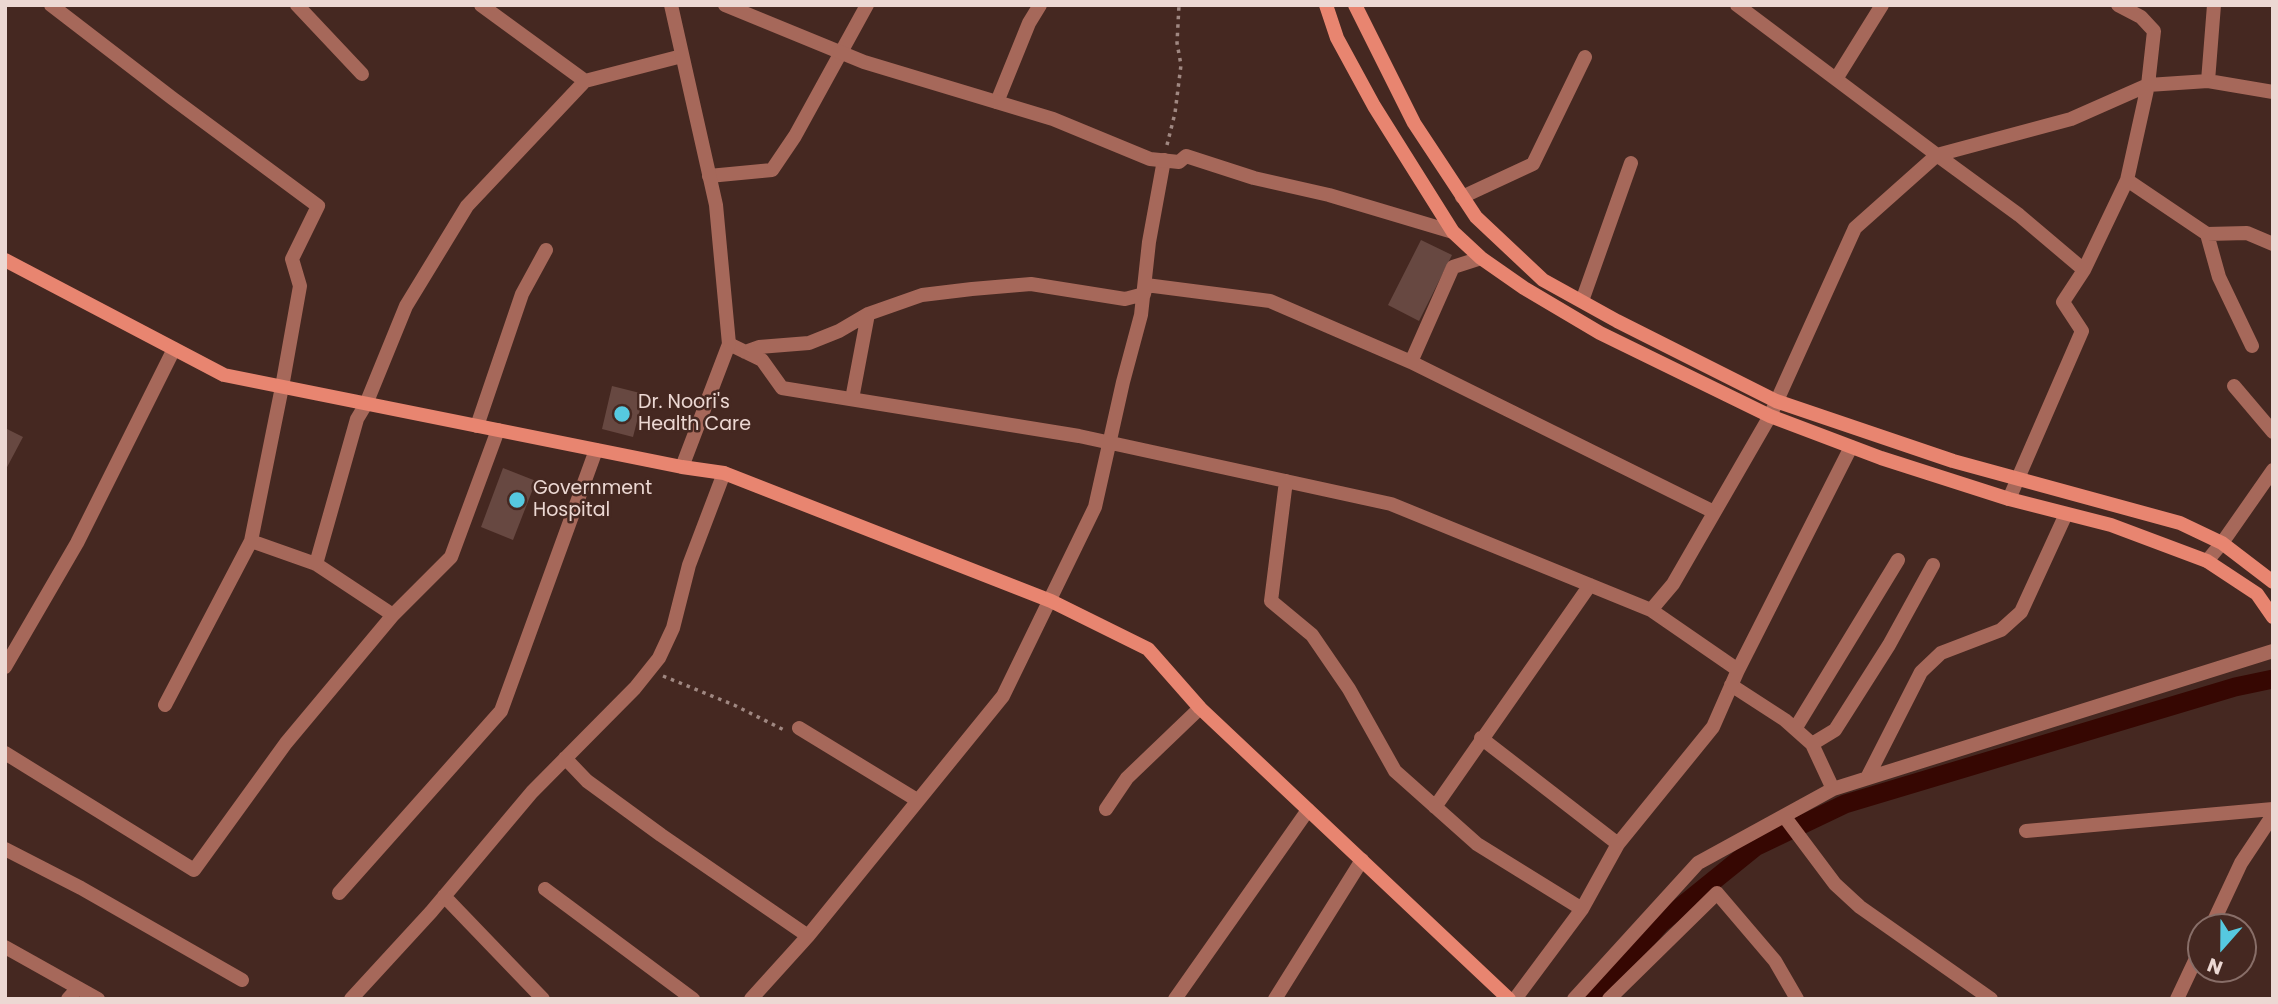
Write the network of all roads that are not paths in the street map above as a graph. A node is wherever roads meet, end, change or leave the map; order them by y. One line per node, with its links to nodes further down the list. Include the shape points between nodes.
1 (51, 5): 46 (street, via 318,205 292,259 300,286)
2 (297, 5): 17 (street)
3 (481, 5): 19 (street)
4 (671, 5): 15 (street)
5 (725, 5): 14 (street)
6 (867, 5): 14 (street)
7 (1040, 5): 23 (street, via 1028,23)
8 (1326, 5): 30 (main road, via 1337,38 1374,106)
9 (1355, 5): 29 (main road, via 1414,122)
10 (1737, 5): 18 (street)
11 (1882, 5): 18 (street)
12 (2118, 5): 21 (street, via 2141,17 2154,31)
13 (2214, 5): 20 (street)
14 (840, 51): 23 (street); 27 (street, via 772,170)
15 (682, 56): 19 (street); 27 (street)
16 (1585, 57): 29 (street, via 1533,164)
17 (362, 74)
18 (1836, 79): 24 (street)
19 (585, 80): 49 (street, via 467,206 406,306)
20 (2208, 81): 21 (street); 22 (street)
21 (2148, 85): 24 (street, via 2071,119); 28 (street)
22 (2273, 92)
23 (997, 102): 25 (street, via 1150,159)
24 (1937, 155): 36 (street); 48 (street, via 1856,228)
25 (1164, 160): 30 (street, via 1196,158); 37 (street)
26 (1632, 163): 38 (street)
27 (709, 176): 40 (street, via 716,205)
28 (2127, 180): 31 (street); 36 (street)
29 (1462, 197): 38 (main road, via 1476,217 1543,280)
30 (1453, 232): 34 (main road)
31 (2207, 234): 32 (street, via 2247,233); 41 (street, via 2219,277)
32 (2273, 244)
33 (546, 250): 51 (street, via 522,294)
34 (1481, 258): 44 (street, via 1453,267); 50 (main road, via 1600,333)
35 (5, 260): 42 (main road)
36 (2084, 270): 60 (street, via 2063,302 2082,331)
37 (1144, 294): 39 (street, via 1125,299 1031,284 922,295); 44 (street, via 1146,285 1270,301); 54 (street)
38 (1581, 302): 48 (main road)
39 (867, 314): 43 (street, via 809,343); 47 (street)
40 (729, 344): 43 (street); 57 (street)
41 (2252, 346)
42 (174, 349): 46 (main road, via 224,375); 78 (street, via 77,542)
43 (745, 352): 47 (street, via 762,360 782,388)
44 (1411, 362): 63 (street)
45 (2234, 386): 53 (street)
46 (282, 387): 49 (main road); 65 (street)
47 (852, 399): 54 (street)
48 (1776, 401): 50 (street); 60 (main road)
49 (366, 404): 51 (main road); 69 (street, via 357,419)
50 (1770, 416): 55 (main road); 63 (street)
51 (477, 426): 52 (main road)
52 (498, 430): 56 (main road); 75 (street, via 451,557)
53 (2273, 432)
54 (1111, 443): 61 (street); 73 (street, via 1095,507)
55 (1850, 447): 62 (main road); 79 (street)
56 (596, 450): 57 (main road); 103 (street, via 501,711)
57 (682, 467): 59 (main road)
58 (2273, 470): 66 (street)
59 (724, 473): 73 (main road); 88 (street, via 659,658)
60 (2017, 480): 62 (street); 66 (main road, via 2180,523)
61 (1286, 481): 72 (street, via 1391,504); 92 (street, via 1271,601 1311,635 1349,689 1395,771)
62 (2009, 499): 64 (main road)
63 (1714, 512): 74 (street, via 1673,584)
64 (2066, 514): 68 (main road, via 2111,525); 89 (street, via 2021,612 2001,630 1941,653 1921,672)
65 (251, 541): 69 (street); 81 (street)
66 (2222, 543): 68 (street); 71 (main road)
67 (1898, 561): 83 (street)
68 (2207, 561): 76 (main road, via 2257,594)
69 (316, 564): 75 (street)
70 (1933, 565): 86 (street, via 1835,730)
71 (2273, 582)
72 (1590, 585): 74 (street); 85 (street)
73 (1051, 601): 82 (main road, via 1148,649); 91 (street, via 1003,696)
74 (1651, 610): 79 (street)
75 (393, 615): 87 (street, via 286,743 194,870)
76 (2273, 617)
77 (2273, 651): 89 (street)
78 (5, 667)
79 (1738, 670): 80 (street)
80 (1731, 685): 83 (street); 99 (street, via 1713,727)
81 (165, 705)
82 (1200, 708): 93 (street, via 1127,778); 95 (main road)
83 (1795, 729): 86 (street)
84 (797, 732): 91 (street)
85 (1481, 738): 92 (street); 99 (street)
86 (1812, 744): 90 (street)
87 (5, 753)
88 (565, 758): 104 (street); 107 (street, via 587,781)
89 (1867, 778): 90 (street)
90 (1833, 789): 97 (street)
91 (917, 800): 107 (street)
92 (1435, 807): 105 (street, via 1477,844)
93 (1107, 809)
94 (2273, 809): 98 (street)
95 (1308, 810): 101 (main road); 117 (street)
96 (2273, 815): 106 (street, via 2241,863)
97 (1784, 816): 121 (street, via 1698,863); 124 (street, via 1835,884)
98 (2026, 831)
99 (1618, 844): 105 (street)
100 (5, 849): 110 (street)
101 (1362, 860): 118 (street); 119 (main road)
102 (545, 889): 115 (street)
103 (340, 893)
104 (444, 896): 113 (street); 114 (street)
105 (1582, 909): 120 (street)
106 (2218, 913)
107 (808, 936): 116 (street)
108 (8, 954): 111 (street)
109 (2187, 979): 125 (street)
110 (242, 980)
111 (73, 993): 112 (street)
112 (98, 999)
113 (351, 999)
114 (543, 999)
115 (693, 999)
116 (751, 999)
117 (1175, 999)
118 (1275, 999)
119 (1509, 999)
120 (1515, 999)
121 (1574, 999)
122 (1609, 999): 123 (street, via 1717,893 1775,961)
123 (1797, 999)
124 (1991, 999)
125 (2178, 999)

